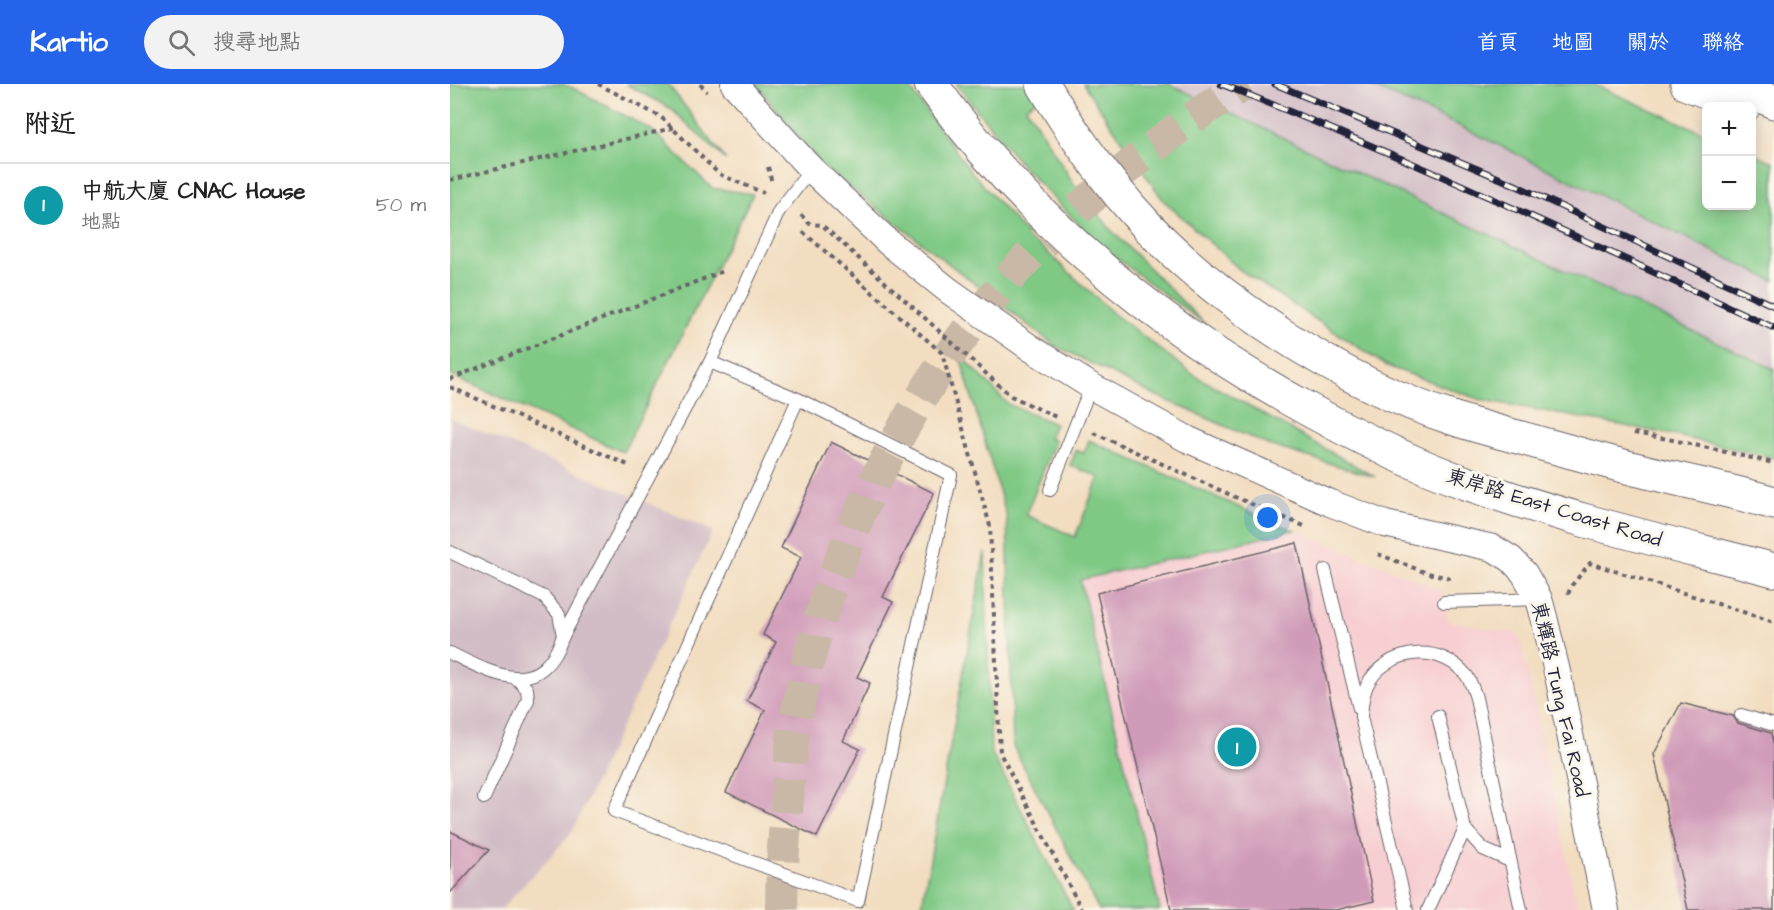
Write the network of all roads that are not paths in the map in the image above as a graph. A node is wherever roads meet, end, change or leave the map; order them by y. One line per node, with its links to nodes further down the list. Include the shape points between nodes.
1 (734, 84): 10 (street, 東輝路 Tung Fai Road)
2 (931, 84): 18 (main road, 東岸路 East Coast Road, via 1018,190 1075,245 1154,311 1281,395 1344,429 1464,482 1592,523)
3 (1687, 84): 6 (main road)
4 (1737, 84): 7 (main road)
5 (1045, 88): 15 (main road, via 1102,173 1173,251 1214,286 1318,357 1364,382 1455,420)
6 (1733, 102)
7 (1774, 102)
8 (1756, 112): 9 (main road)
9 (1774, 119)
10 (811, 169): 11 (lane, via 779,211); 12 (street, 東輝路 Tung Fai Road, via 888,242 948,290)
11 (710, 362): 13 (lane); 21 (lane)
12 (1091, 386): 14 (lane); 19 (street, 東輝路 Tung Fai Road, via 1187,439 1330,504 1385,524 1493,548 1524,573)
13 (798, 399): 13 (lane, via 951,475 858,902 614,811)
14 (1050, 490)
15 (1774, 503)
16 (450, 553): 21 (lane, via 544,597 559,614)
17 (1325, 570): 26 (lane)
18 (1774, 570)
19 (1539, 599): 20 (lane); 34 (street, 東輝路 Tung Fai Road)
20 (1444, 602)
21 (563, 636): 23 (lane, via 552,660 529,675)
22 (450, 653): 23 (lane, via 494,674)
23 (516, 678): 28 (lane, via 527,689 528,700)
24 (1741, 715): 27 (lane)
25 (1438, 716): 29 (lane)
26 (1361, 717): 30 (lane, via 1362,698 1369,681 1397,657 1419,653 1436,656 1460,669 1476,698); 31 (lane)
27 (1774, 725)
28 (484, 798)
29 (1465, 829): 30 (lane, via 1483,849); 32 (lane)
30 (1510, 861): 33 (lane)
31 (1407, 910)
32 (1428, 910)
33 (1521, 910)
34 (1606, 910)

